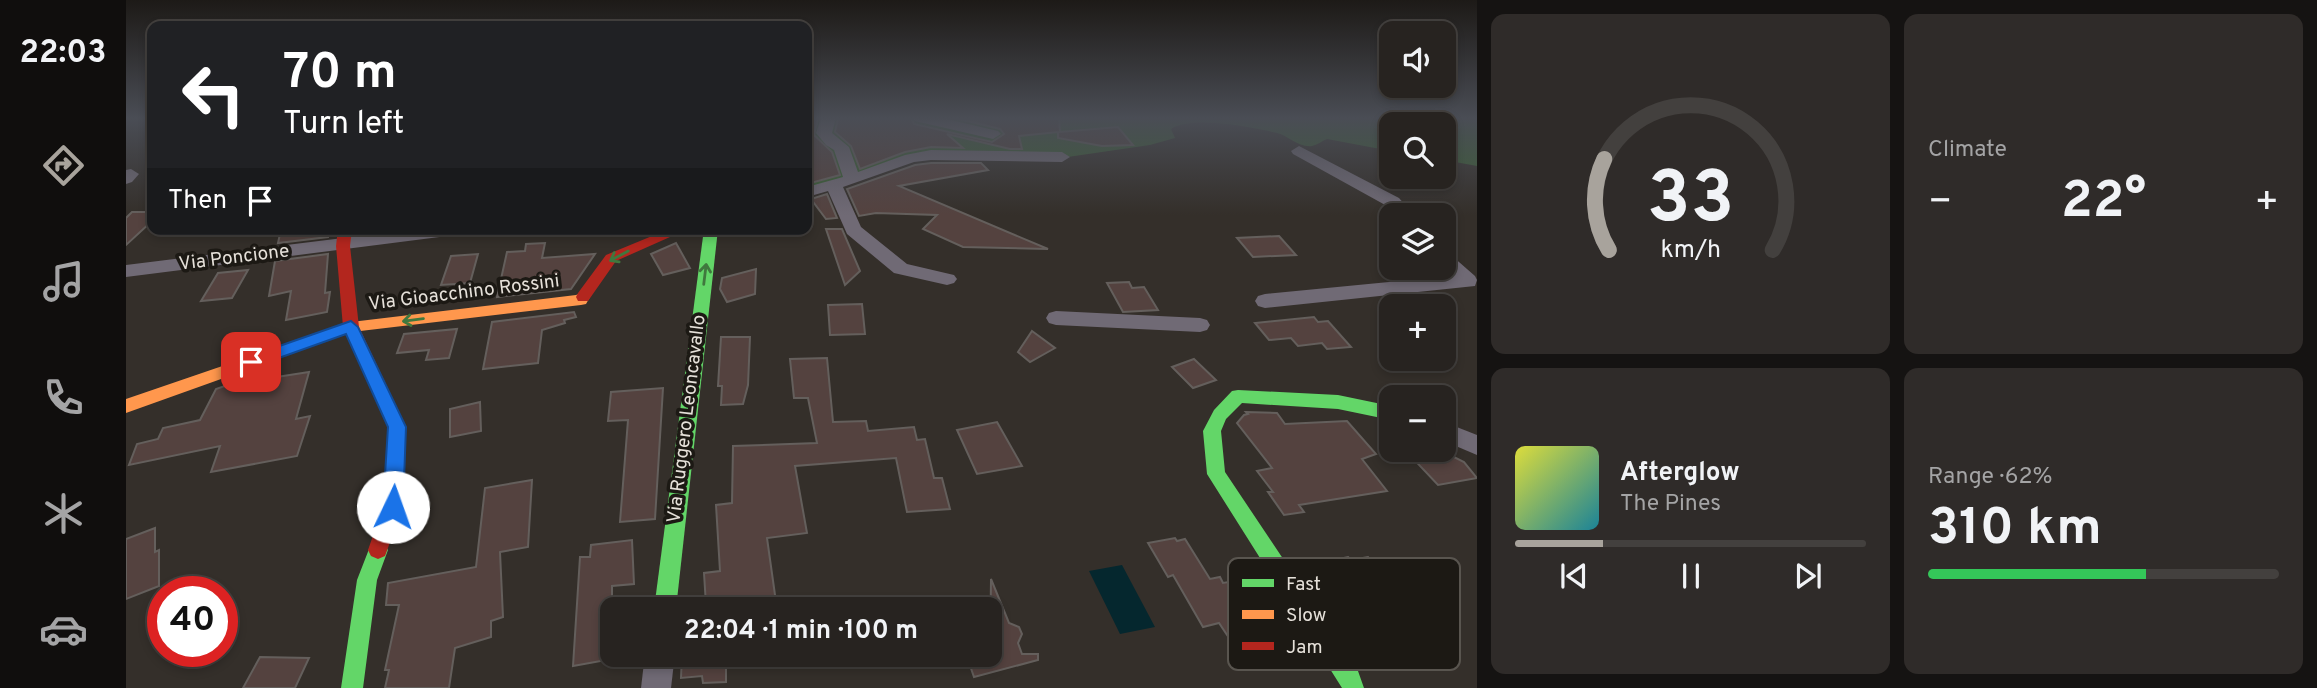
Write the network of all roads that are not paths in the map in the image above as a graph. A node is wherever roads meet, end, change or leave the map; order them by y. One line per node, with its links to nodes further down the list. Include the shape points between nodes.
1 (841, 150): 4 (street)
2 (1299, 151): 6 (street)
3 (1062, 157): 4 (street, via 931,155)
4 (843, 182): 5 (street); 13 (street, via 853,230 901,269)
5 (812, 191)
6 (1394, 203)
7 (374, 235): 10 (street, Via Poncione)
8 (667, 235): 18 (street, Via Gioacchino Rossini, one-way to 18, via 611,258 581,300)
9 (710, 235): 24 (street, Via Ruggero Leoncavallo, one-way to 9)
10 (344, 237): 12 (street, Via Poncione); 18 (street)
11 (1456, 269): 14 (street)
12 (126, 271)
13 (947, 279)
14 (1473, 284): 15 (street)
15 (1265, 301)
16 (1056, 318): 17 (street)
17 (1200, 325)
18 (351, 327): 19 (street, Via Gioacchino Rossini); 27 (street, via 397,427 393,507 367,580)
19 (126, 406)
20 (1379, 411): 23 (street, via 1338,402 1238,396 1216,418 1210,438 1216,474)
21 (1456, 436): 22 (street)
22 (1477, 445)
23 (1271, 558)
24 (666, 597)
25 (658, 667): 28 (street)
26 (1344, 670): 29 (street)
27 (352, 688)
28 (656, 688)
29 (1353, 688)

